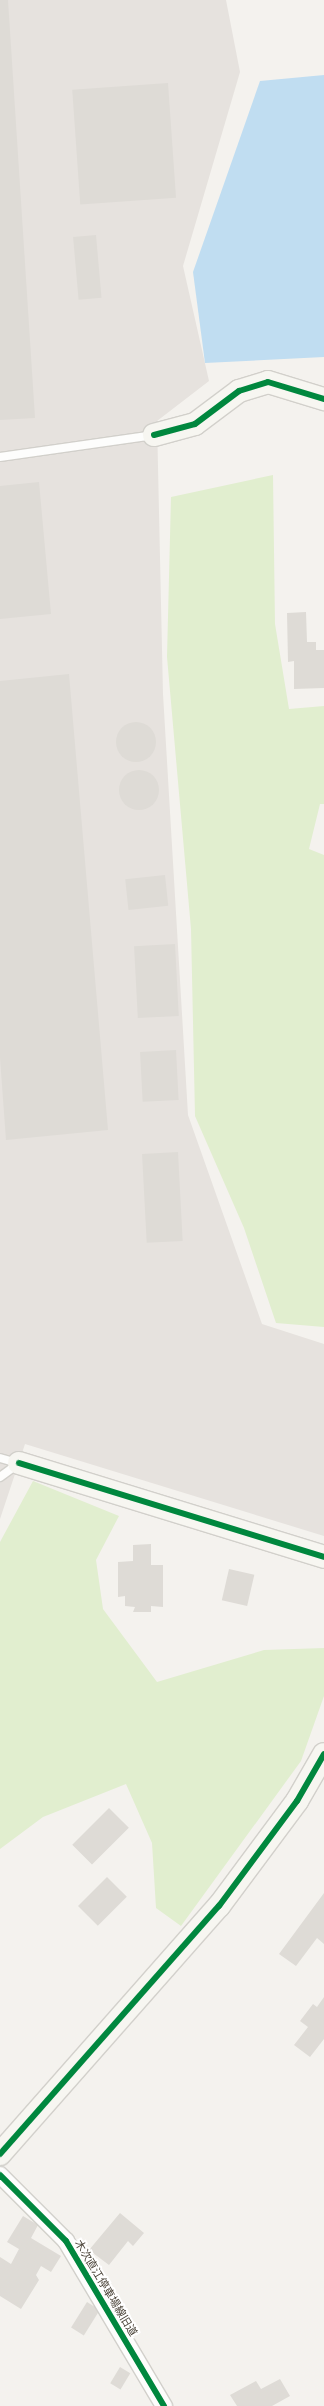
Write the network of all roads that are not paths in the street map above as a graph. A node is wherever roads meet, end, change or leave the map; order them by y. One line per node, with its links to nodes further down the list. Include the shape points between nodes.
1 (324, 399): 2 (street, via 268,382 239,391 195,424)
2 (154, 435): 3 (lane)
3 (0, 457)
4 (9, 1461): 5 (lane); 6 (street)
5 (0, 1477)
6 (324, 1557)
7 (324, 1754): 8 (street, via 297,1801 219,1906)
8 (0, 2154)
9 (0, 2175): 10 (street, 木次直江停車場線旧道, via 66,2241)
10 (164, 2406)

